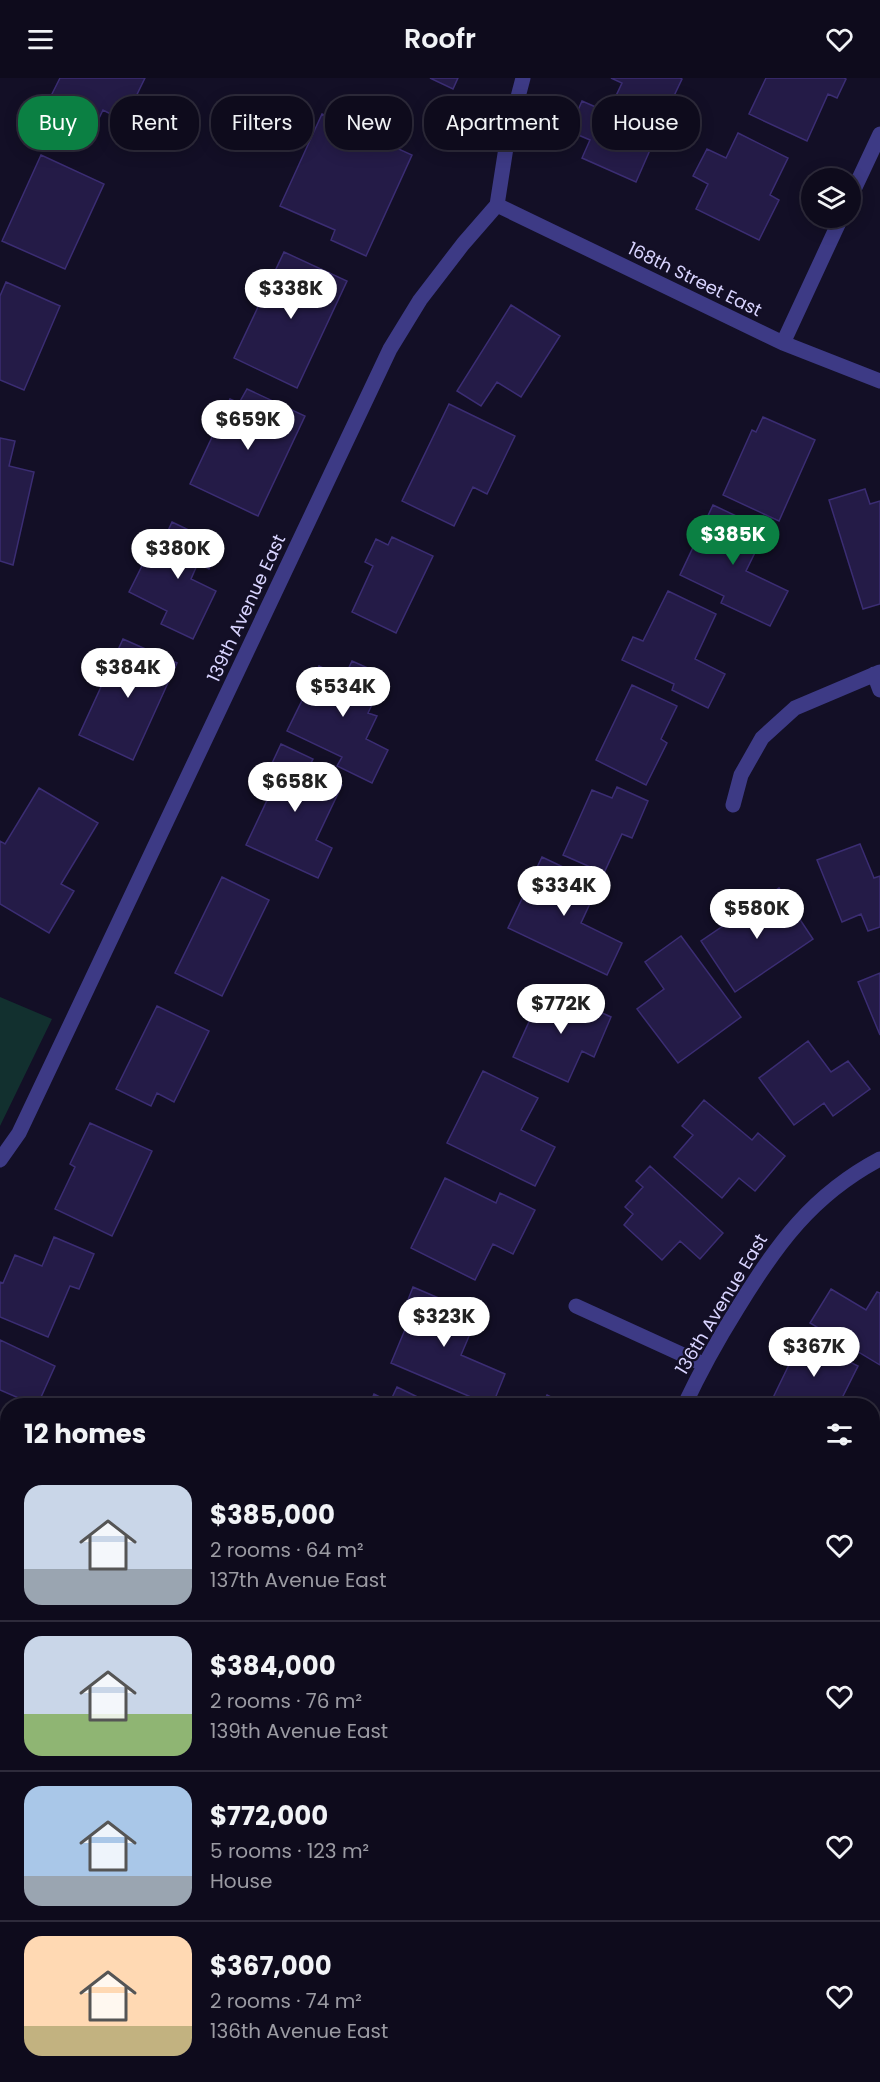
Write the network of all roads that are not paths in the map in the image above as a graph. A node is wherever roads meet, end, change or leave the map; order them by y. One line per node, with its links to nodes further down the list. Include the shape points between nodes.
1 (523, 78): 4 (street, via 508,135)
2 (880, 134): 3 (street)
3 (861, 175)
4 (497, 205): 6 (street, 168th Street East); 12 (street, 139th Avenue East, via 420,300 390,349 19,1133)
5 (836, 228): 6 (street)
6 (783, 343): 7 (street, 168th Street East)
7 (880, 381)
8 (877, 673): 9 (street); 10 (street, via 795,708 762,738 741,775)
9 (880, 690)
10 (733, 805)
11 (880, 1159): 14 (street, 136th Avenue East, via 834,1188 796,1223 765,1262)
12 (0, 1160)
13 (576, 1306): 14 (street)
14 (703, 1364): 15 (street, 136th Avenue East)
15 (688, 1398)

